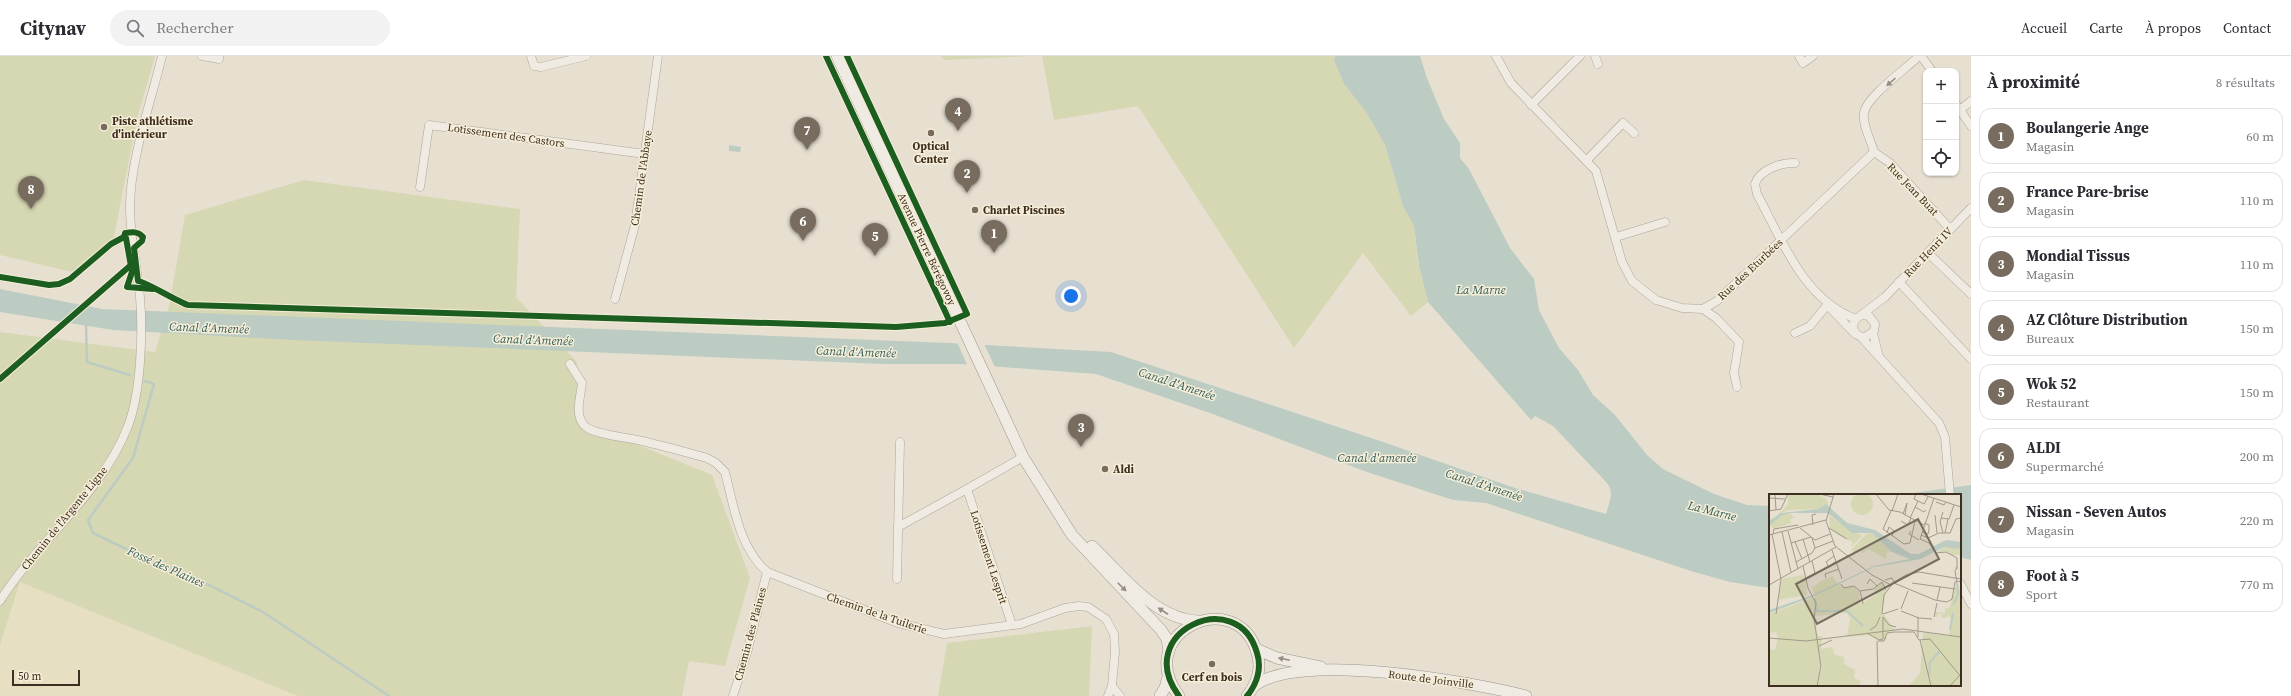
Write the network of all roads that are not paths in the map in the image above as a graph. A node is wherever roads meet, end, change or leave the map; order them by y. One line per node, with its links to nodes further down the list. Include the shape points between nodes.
1 (162, 56): 55 (street, Chemin de l'Argente Ligne, via 132,185 132,232 140,299 140,356 133,411 116,452 97,481 36,552)
2 (202, 56): 3 (street, via 219,59)
3 (219, 56)
4 (531, 56): 5 (street, via 532,63 537,67)
5 (586, 56)
6 (658, 56): 21 (street, Chemin de l'Abbaye)
7 (837, 56): 47 (main road, Avenue Pierre Bérégovoy)
8 (1496, 56): 15 (street, via 1511,83)
9 (1580, 56): 15 (street)
10 (1799, 56): 11 (street, via 1803,63)
11 (1813, 56)
12 (1920, 56): 13 (street); 20 (street, one-way to 20, via 1869,102 1864,113)
13 (1930, 68)
14 (1971, 101): 16 (street)
15 (1530, 105): 22 (street)
16 (1959, 107)
17 (1959, 108): 18 (street)
18 (1971, 126)
19 (1634, 133): 22 (street, via 1623,123)
20 (1874, 152): 27 (street, Rue Jean Buat, via 1890,164); 29 (street, Rue des Eturbées)
21 (644, 154): 24 (street, Lotissement des Castors, via 429,125); 34 (street, Chemin de l'Abbaye, via 635,225)
22 (1587, 160): 28 (street, via 1599,177)
23 (1795, 163): 29 (street, via 1782,164 1760,175 1755,184 1757,194)
24 (420, 187)
25 (1971, 208): 27 (street, Rue Henri IV)
26 (1665, 222): 28 (street)
27 (1950, 228): 30 (street, Rue Henri IV)
28 (1616, 237): 36 (street, via 1627,273 1648,295 1682,308)
29 (1782, 240): 35 (street, via 1801,276); 36 (street, Rue des Eturbées, via 1717,301)
30 (1928, 253): 31 (street, Rue Henri IV); 32 (street)
31 (1899, 282): 33 (street, Rue Henri IV); 43 (street)
32 (1971, 294)
33 (1886, 296): 37 (street, Rue Henri IV); 38 (street, Rue Henri IV)
34 (615, 299)
35 (1828, 304): 37 (street); 40 (street, via 1810,326); 41 (street, via 1837,317)
36 (1703, 309): 45 (street, via 1716,318 1739,342 1734,373)
37 (1859, 317): 38 (street, via 1869,316); 41 (street, via 1853,327)
38 (1874, 321): 39 (street)
39 (1873, 332): 41 (street, via 1869,336); 42 (street)
40 (1795, 333)
41 (1858, 336): 42 (street)
42 (1880, 359): 49 (street, via 1939,423 1945,437)
43 (1971, 359)
44 (570, 364): 52 (street, via 582,383 578,405 584,425 592,430 642,440 707,458 725,472 747,547 756,562)
45 (1737, 387)
46 (900, 442): 51 (street)
47 (1023, 457): 48 (street); 50 (main road, Avenue Pierre Bérégovoy)
48 (967, 489): 51 (street); 58 (street, Lotissement Lesprit)
49 (1950, 491)
50 (1052, 504): 57 (main road, one-way to 50, via 1169,615 1150,602 1090,545); 60 (main road, one-way to 60, via 1063,523 1085,550 1153,619 1166,639)
51 (898, 527): 53 (street)
52 (767, 572): 58 (street, Chemin de la Tuilerie, via 922,630 944,634); 65 (street, Chemin des Plaines, via 748,649)
53 (897, 579)
54 (1961, 586): 56 (street)
55 (0, 601)
56 (1971, 604)
57 (1200, 621): 59 (main road, via 1214,619 1233,624 1249,636); 60 (main road, via 1178,635)
58 (1012, 626): 63 (street, Chemin de la Tuilerie, via 1073,606 1094,610 1106,619 1114,634)
59 (1256, 649): 61 (main road, one-way to 59, via 1276,658); 64 (main road, via 1259,664)
60 (1169, 651): 62 (main road)
61 (1336, 670): 64 (main road, via 1280,674 1266,679); 70 (main road, Route de Joinville, via 1441,678)
62 (1168, 677): 68 (main road, via 1166,688); 69 (main road)
63 (1112, 686): 66 (street, Chemin de la Tuilerie); 67 (street)
64 (1250, 692)
65 (733, 696)
66 (1108, 696)
67 (1120, 696)
68 (1160, 696)
69 (1179, 696)
70 (1526, 696)

